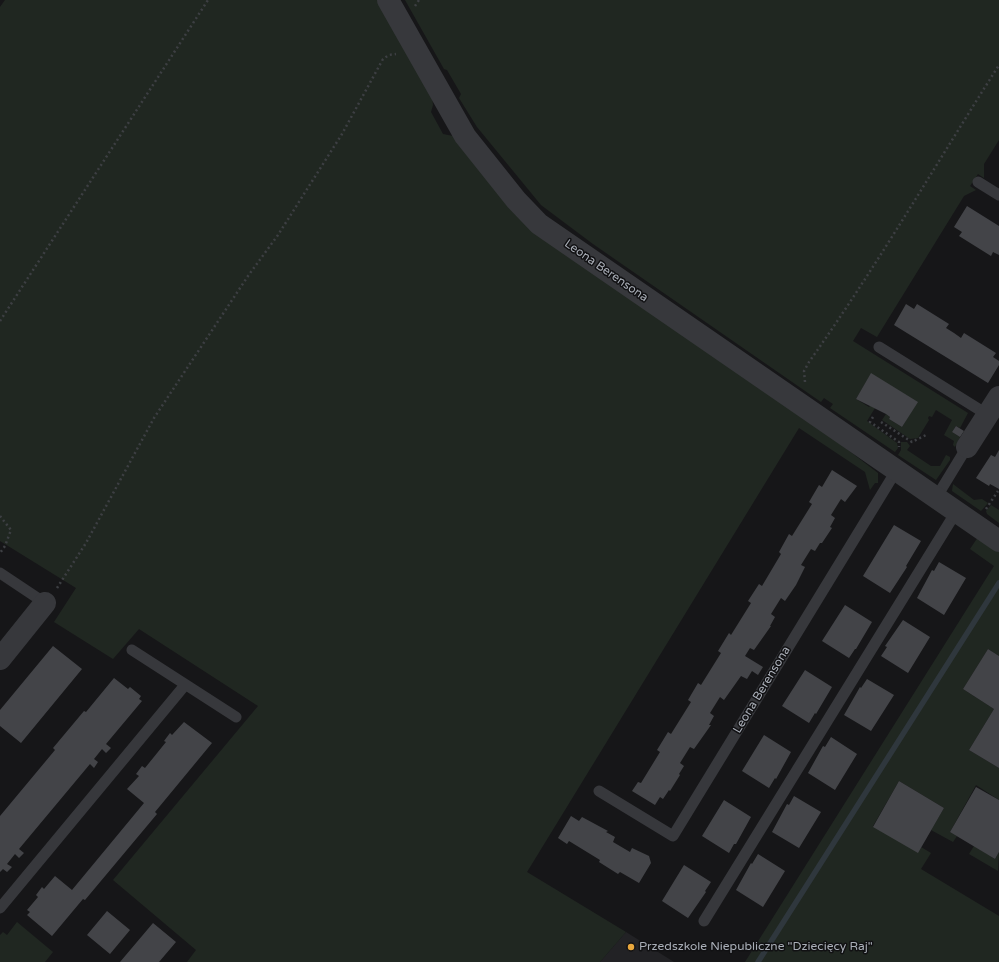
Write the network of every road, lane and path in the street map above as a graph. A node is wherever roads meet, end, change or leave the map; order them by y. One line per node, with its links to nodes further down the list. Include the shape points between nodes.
1 (208, 0): 7 (path)
2 (388, 0): 3 (street, Leona Berensona)
3 (416, 50): 16 (street, Leona Berensona, via 465,136 516,200 539,224); 25 (path, via 389,55 383,59 342,134 278,235 154,418 86,542)
4 (999, 64): 9 (path, via 847,308 809,362 804,371)
5 (978, 182): 6 (lane)
6 (999, 195)
7 (0, 321)
8 (879, 347): 10 (lane)
9 (806, 384)
10 (993, 406): 14 (street)
11 (873, 417): 15 (path, via 870,422 899,442)
12 (881, 422): 13 (path, via 912,442)
13 (928, 434)
14 (968, 448): 18 (lane)
15 (899, 449)
16 (896, 471): 18 (street, Leona Berensona); 30 (lane, Leona Berensona, via 673,836)
17 (998, 491): 19 (path)
18 (936, 498): 20 (street, Leona Berensona)
19 (990, 504)
20 (956, 512): 22 (street, Leona Berensona); 32 (lane)
21 (0, 516): 23 (path, via 11,530 6,546)
22 (999, 541)
23 (0, 553)
24 (0, 573): 25 (lane)
25 (45, 603): 27 (street)
26 (132, 650): 28 (lane)
27 (0, 659)
28 (185, 684): 29 (lane); 31 (lane)
29 (236, 717)
30 (599, 791)
31 (0, 908)
32 (704, 921)

